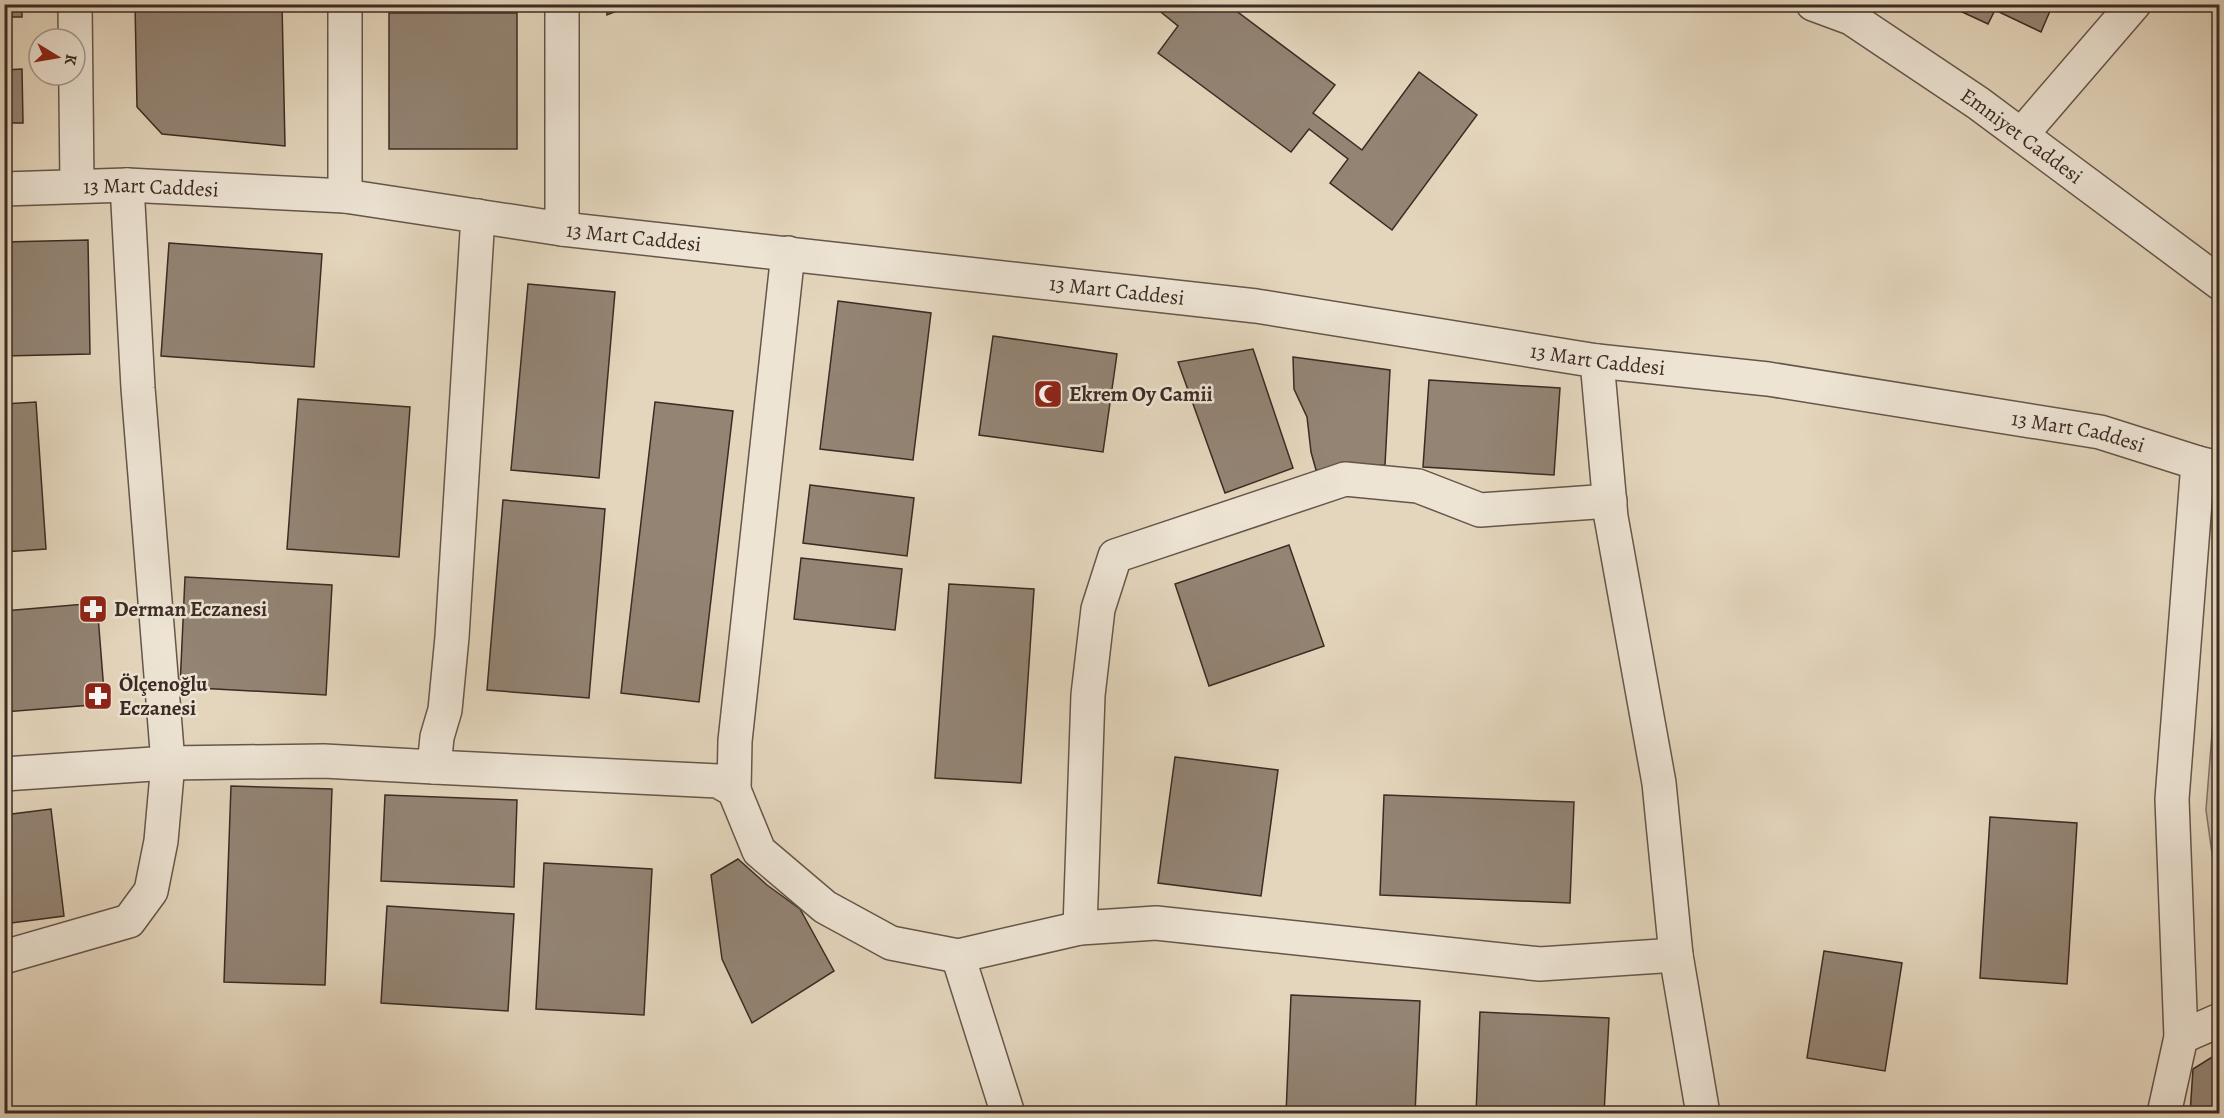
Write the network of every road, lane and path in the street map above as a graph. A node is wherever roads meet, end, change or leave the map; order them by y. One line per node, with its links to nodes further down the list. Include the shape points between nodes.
1 (75, 4): 7 (street)
2 (345, 4): 10 (street)
3 (562, 4): 12 (street)
4 (1813, 4): 6 (street, Emniyet Caddesi, via 1851,18)
5 (2134, 4): 6 (street)
6 (2022, 134): 14 (street, Emniyet Caddesi)
7 (77, 185): 8 (street, 13 Mart Caddesi); 9 (street, 13 Mart Caddesi)
8 (127, 185): 10 (street, 13 Mart Caddesi); 18 (street, via 138,388)
9 (4, 189)
10 (345, 196): 11 (street, 13 Mart Caddesi)
11 (478, 216): 12 (street, 13 Mart Caddesi); 19 (street, via 452,637 445,710)
12 (562, 229): 13 (street, 13 Mart Caddesi)
13 (788, 253): 15 (street, 13 Mart Caddesi, via 1256,306); 21 (street, via 735,741)
14 (2220, 283)
15 (1597, 361): 16 (street, 13 Mart Caddesi, via 1768,379 2100,432); 17 (street)
16 (2209, 466): 27 (street, via 2172,799)
17 (1610, 501): 22 (street, via 1480,510 1418,486 1345,479 1115,556 1098,609 1088,695); 23 (street, via 1659,783)
18 (168, 764): 19 (street, via 324,761); 20 (street); 25 (street, via 152,891 129,921)
19 (434, 766): 21 (street, via 718,781)
20 (4, 774)
21 (735, 790): 24 (street, via 759,851 825,907 891,943)
22 (1080, 928): 23 (street, via 1155,923 1540,964); 24 (street)
23 (1676, 955): 29 (street)
24 (958, 956): 28 (street)
25 (4, 957)
26 (2220, 1020): 27 (street)
27 (2181, 1037): 30 (street)
28 (1008, 1113)
29 (1703, 1113)
30 (2164, 1113)

